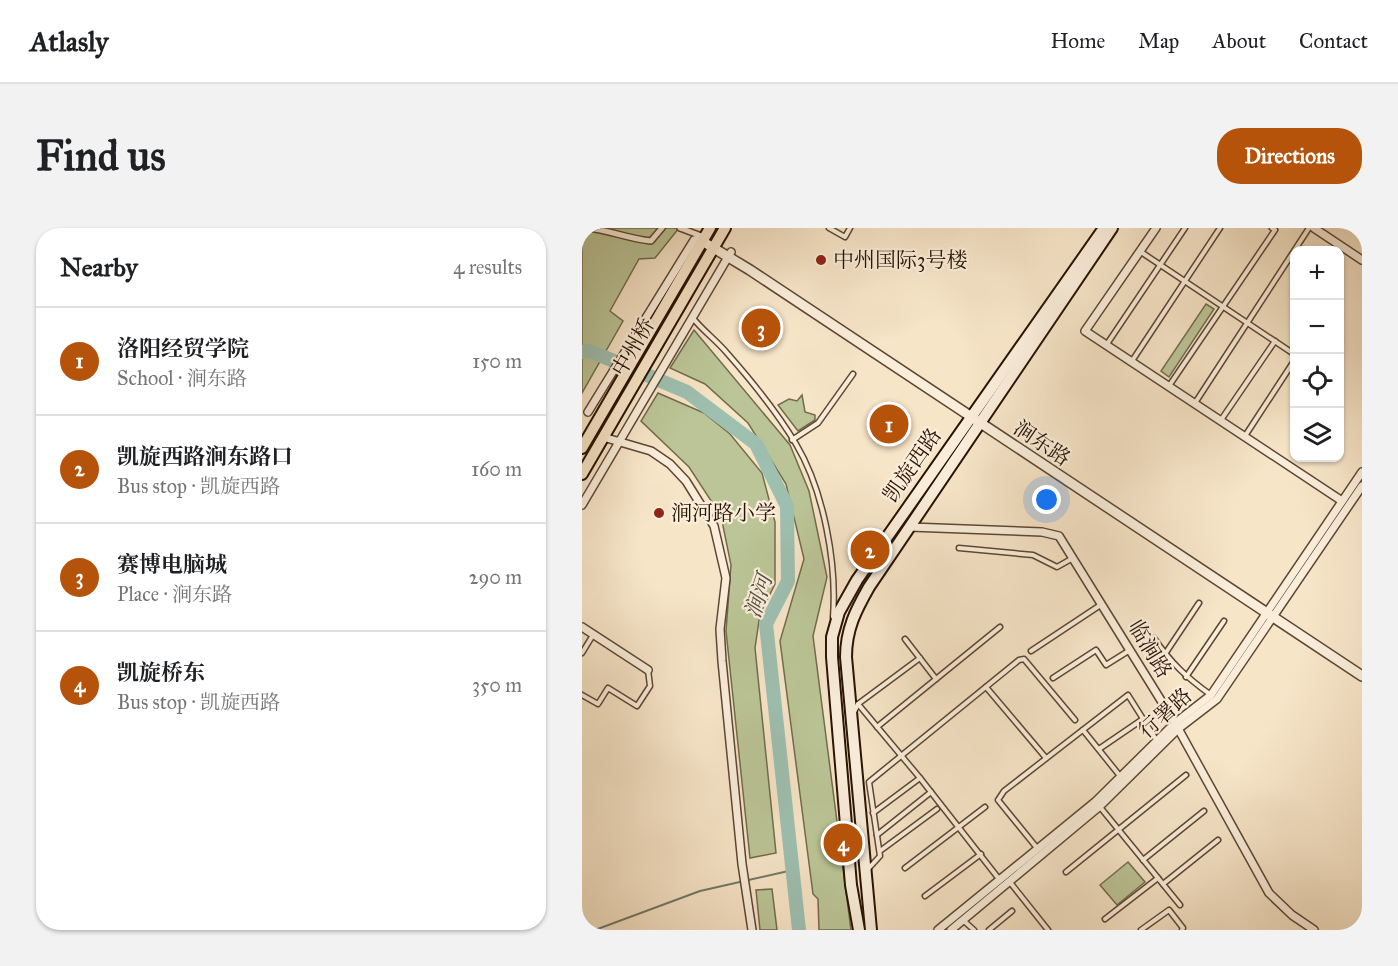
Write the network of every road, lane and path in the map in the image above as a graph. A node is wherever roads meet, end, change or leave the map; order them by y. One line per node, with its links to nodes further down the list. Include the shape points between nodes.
1 (587, 228): 2 (street, via 651,241)
2 (662, 228)
3 (680, 228): 15 (street)
4 (725, 228): 16 (main road, 中州桥)
5 (829, 228): 6 (lane, via 845,237)
6 (850, 228)
7 (1104, 228): 35 (main road, 凯旋西路)
8 (1112, 228): 37 (main road, 凯旋西路)
9 (1156, 228): 17 (street)
10 (1185, 228): 20 (lane)
11 (1220, 228): 21 (lane)
12 (1272, 228): 22 (lane, via 1275,230)
13 (1309, 228): 25 (lane)
14 (1314, 228): 19 (street)
15 (705, 236): 16 (street, 涧东路); 23 (main road, 中州桥)
16 (715, 245): 18 (street, 涧东路); 39 (main road, 中州桥)
17 (1140, 252): 20 (lane); 27 (street, via 1085,331)
18 (730, 254): 24 (street); 35 (street, 涧东路)
19 (1362, 260)
20 (1160, 265): 21 (lane); 27 (lane)
21 (1185, 282): 22 (lane); 29 (lane)
22 (1223, 307): 25 (lane); 32 (lane)
23 (656, 310): 34 (street); 42 (main road, 中州桥)
24 (691, 316): 40 (lane, via 727,352); 41 (street)
25 (1247, 323): 26 (lane); 33 (lane)
26 (1275, 341): 28 (lane); 36 (lane)
27 (1106, 345): 29 (street)
28 (1290, 351)
29 (1132, 362): 32 (street)
30 (1290, 367): 38 (lane)
31 (853, 374): 40 (lane, via 818,423)
32 (1169, 386): 33 (street)
33 (1195, 404): 36 (street)
34 (588, 412)
35 (971, 414): 37 (street, 涧东路); 59 (main road, 凯旋西路, via 857,580 839,612)
36 (1220, 420): 38 (street)
37 (981, 421): 49 (main road, 凯旋西路); 54 (street, 涧东路)
38 (1245, 436): 47 (street)
39 (603, 437): 41 (street); 43 (main road, 中州桥)
40 (792, 440): 59 (lane, via 813,485 830,545 835,595)
41 (618, 442): 48 (street); 115 (street, via 651,451 670,464 686,481 714,526 726,578 720,629)
42 (582, 448): 43 (street)
43 (593, 455): 45 (main road, 中州桥)
44 (1362, 472): 47 (street, 行署路)
45 (582, 474)
46 (1362, 486): 54 (street, 行署路)
47 (1342, 501): 54 (street, 行署路)
48 (582, 505)
49 (910, 527): 51 (street, 临涧路, via 1042,532 1059,536); 77 (main road, 凯旋西路, via 852,617 846,639)
50 (959, 549): 51 (lane, via 1033,555 1057,567)
51 (1074, 558): 53 (street, 临涧路)
52 (1199, 603): 65 (lane)
53 (1103, 604): 62 (street, 临涧路); 63 (lane)
54 (1271, 614): 68 (street, 涧东路); 69 (street, 涧东路); 75 (street, 行署路); 80 (street, 行署路, via 1217,699)
55 (1224, 621): 70 (lane)
56 (582, 627): 58 (street)
57 (1000, 627): 72 (lane)
58 (594, 634): 64 (lane); 67 (street)
59 (832, 637): 116 (main road, 凯旋西路, via 851,885)
60 (905, 639): 66 (lane)
61 (1155, 639): 65 (lane)
62 (1131, 650): 71 (lane, via 1106,665 1096,650); 80 (street, 临涧路)
63 (1031, 651)
64 (582, 653)
65 (1165, 654): 70 (lane)
66 (920, 658): 72 (lane); 76 (lane)
67 (648, 670): 74 (lane, via 650,686 637,706 608,688 598,704)
68 (1362, 670)
69 (1362, 676)
70 (1186, 677): 75 (lane)
71 (1053, 678)
72 (936, 679): 81 (lane)
73 (986, 687): 79 (lane, via 1024,659); 85 (lane); 86 (lane)
74 (582, 695)
75 (1210, 695): 80 (street, 行署路)
76 (858, 704): 77 (lane); 81 (lane)
77 (851, 718): 106 (main road, 凯旋西路)
78 (1143, 719): 82 (lane, via 1128,695); 83 (lane); 84 (lane)
79 (1075, 720)
80 (1177, 726): 83 (street, 行署路); 91 (street, 行署路); 125 (street, 临涧路, via 1269,893)
81 (877, 727): 85 (lane)
82 (1083, 730): 84 (lane); 86 (lane)
83 (1157, 742): 89 (street, 行署路)
84 (1099, 749): 89 (lane)
85 (902, 756): 88 (lane); 95 (lane, via 869,782)
86 (1046, 758): 100 (lane, via 998,800)
87 (1186, 775): 97 (lane)
88 (920, 778): 90 (lane); 95 (lane)
89 (1120, 778): 91 (street, 行署路)
90 (931, 792): 96 (lane); 98 (lane)
91 (1097, 804): 97 (lane); 100 (street, 行署路); 108 (street, 行署路)
92 (985, 807): 96 (lane)
93 (937, 809): 101 (lane)
94 (1204, 811): 103 (lane)
95 (873, 813): 98 (lane)
96 (959, 827): 102 (lane); 104 (lane)
97 (1119, 830): 103 (lane); 105 (lane)
98 (877, 835): 101 (lane)
99 (1218, 840): 109 (lane)
100 (1038, 848): 108 (street, 行署路)
101 (880, 851): 106 (lane)
102 (981, 854): 108 (lane); 110 (lane)
103 (1143, 860): 107 (lane)
104 (905, 868)
105 (1066, 872)
106 (864, 873): 117 (main road, 凯旋西路)
107 (1158, 878): 109 (lane); 113 (lane)
108 (1004, 879): 114 (street, 行署路); 118 (street, 行署路); 122 (lane)
109 (1163, 884): 111 (lane)
110 (925, 896)
111 (1180, 905)
112 (1012, 911): 121 (lane)
113 (1105, 918)
114 (963, 920): 119 (street, 行署路); 120 (lane)
115 (752, 930)
116 (859, 930)
117 (871, 930)
118 (938, 930)
119 (951, 930)
120 (975, 930)
121 (990, 930)
122 (1048, 930)
123 (1141, 930): 124 (lane, via 1170,910)
124 (1182, 930)
125 (1314, 930)

